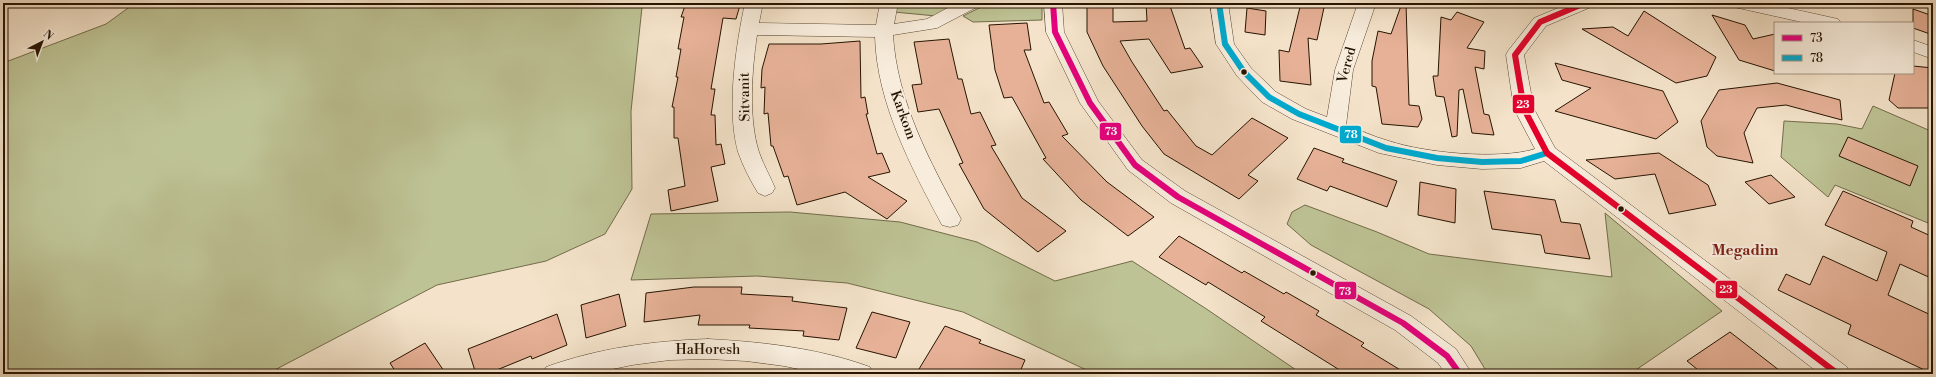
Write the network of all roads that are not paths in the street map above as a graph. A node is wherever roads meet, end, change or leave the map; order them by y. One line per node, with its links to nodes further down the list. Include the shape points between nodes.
1 (754, 3): 10 (street, Sitvanit)
2 (889, 3): 11 (street, Karkom)
3 (971, 3): 11 (street, via 931,24)
4 (1053, 3): 20 (street, via 1055,32 1090,103 1135,165 1178,197 1403,323 1448,356)
5 (1219, 3): 14 (street, via 1225,44 1244,72 1269,97 1299,114)
6 (1367, 3): 14 (street, Vered, via 1344,70)
7 (1585, 3): 15 (street, via 1540,22 1515,55 1524,109)
8 (1740, 3): 9 (street)
9 (1827, 22)
10 (748, 29): 11 (street); 16 (street, Sitvanit, via 743,92 748,147)
11 (884, 31): 17 (street, Karkom, via 888,70 900,112 931,187)
12 (1914, 46): 13 (street)
13 (1933, 53)
14 (1335, 129): 15 (street, via 1386,148 1437,158 1482,162 1521,161)
15 (1547, 153): 21 (street)
16 (765, 188)
17 (950, 219)
18 (555, 374): 19 (street, HaHoresh, via 630,354 709,348 763,352 827,364)
19 (861, 374)
20 (1460, 374)
21 (1838, 374)

